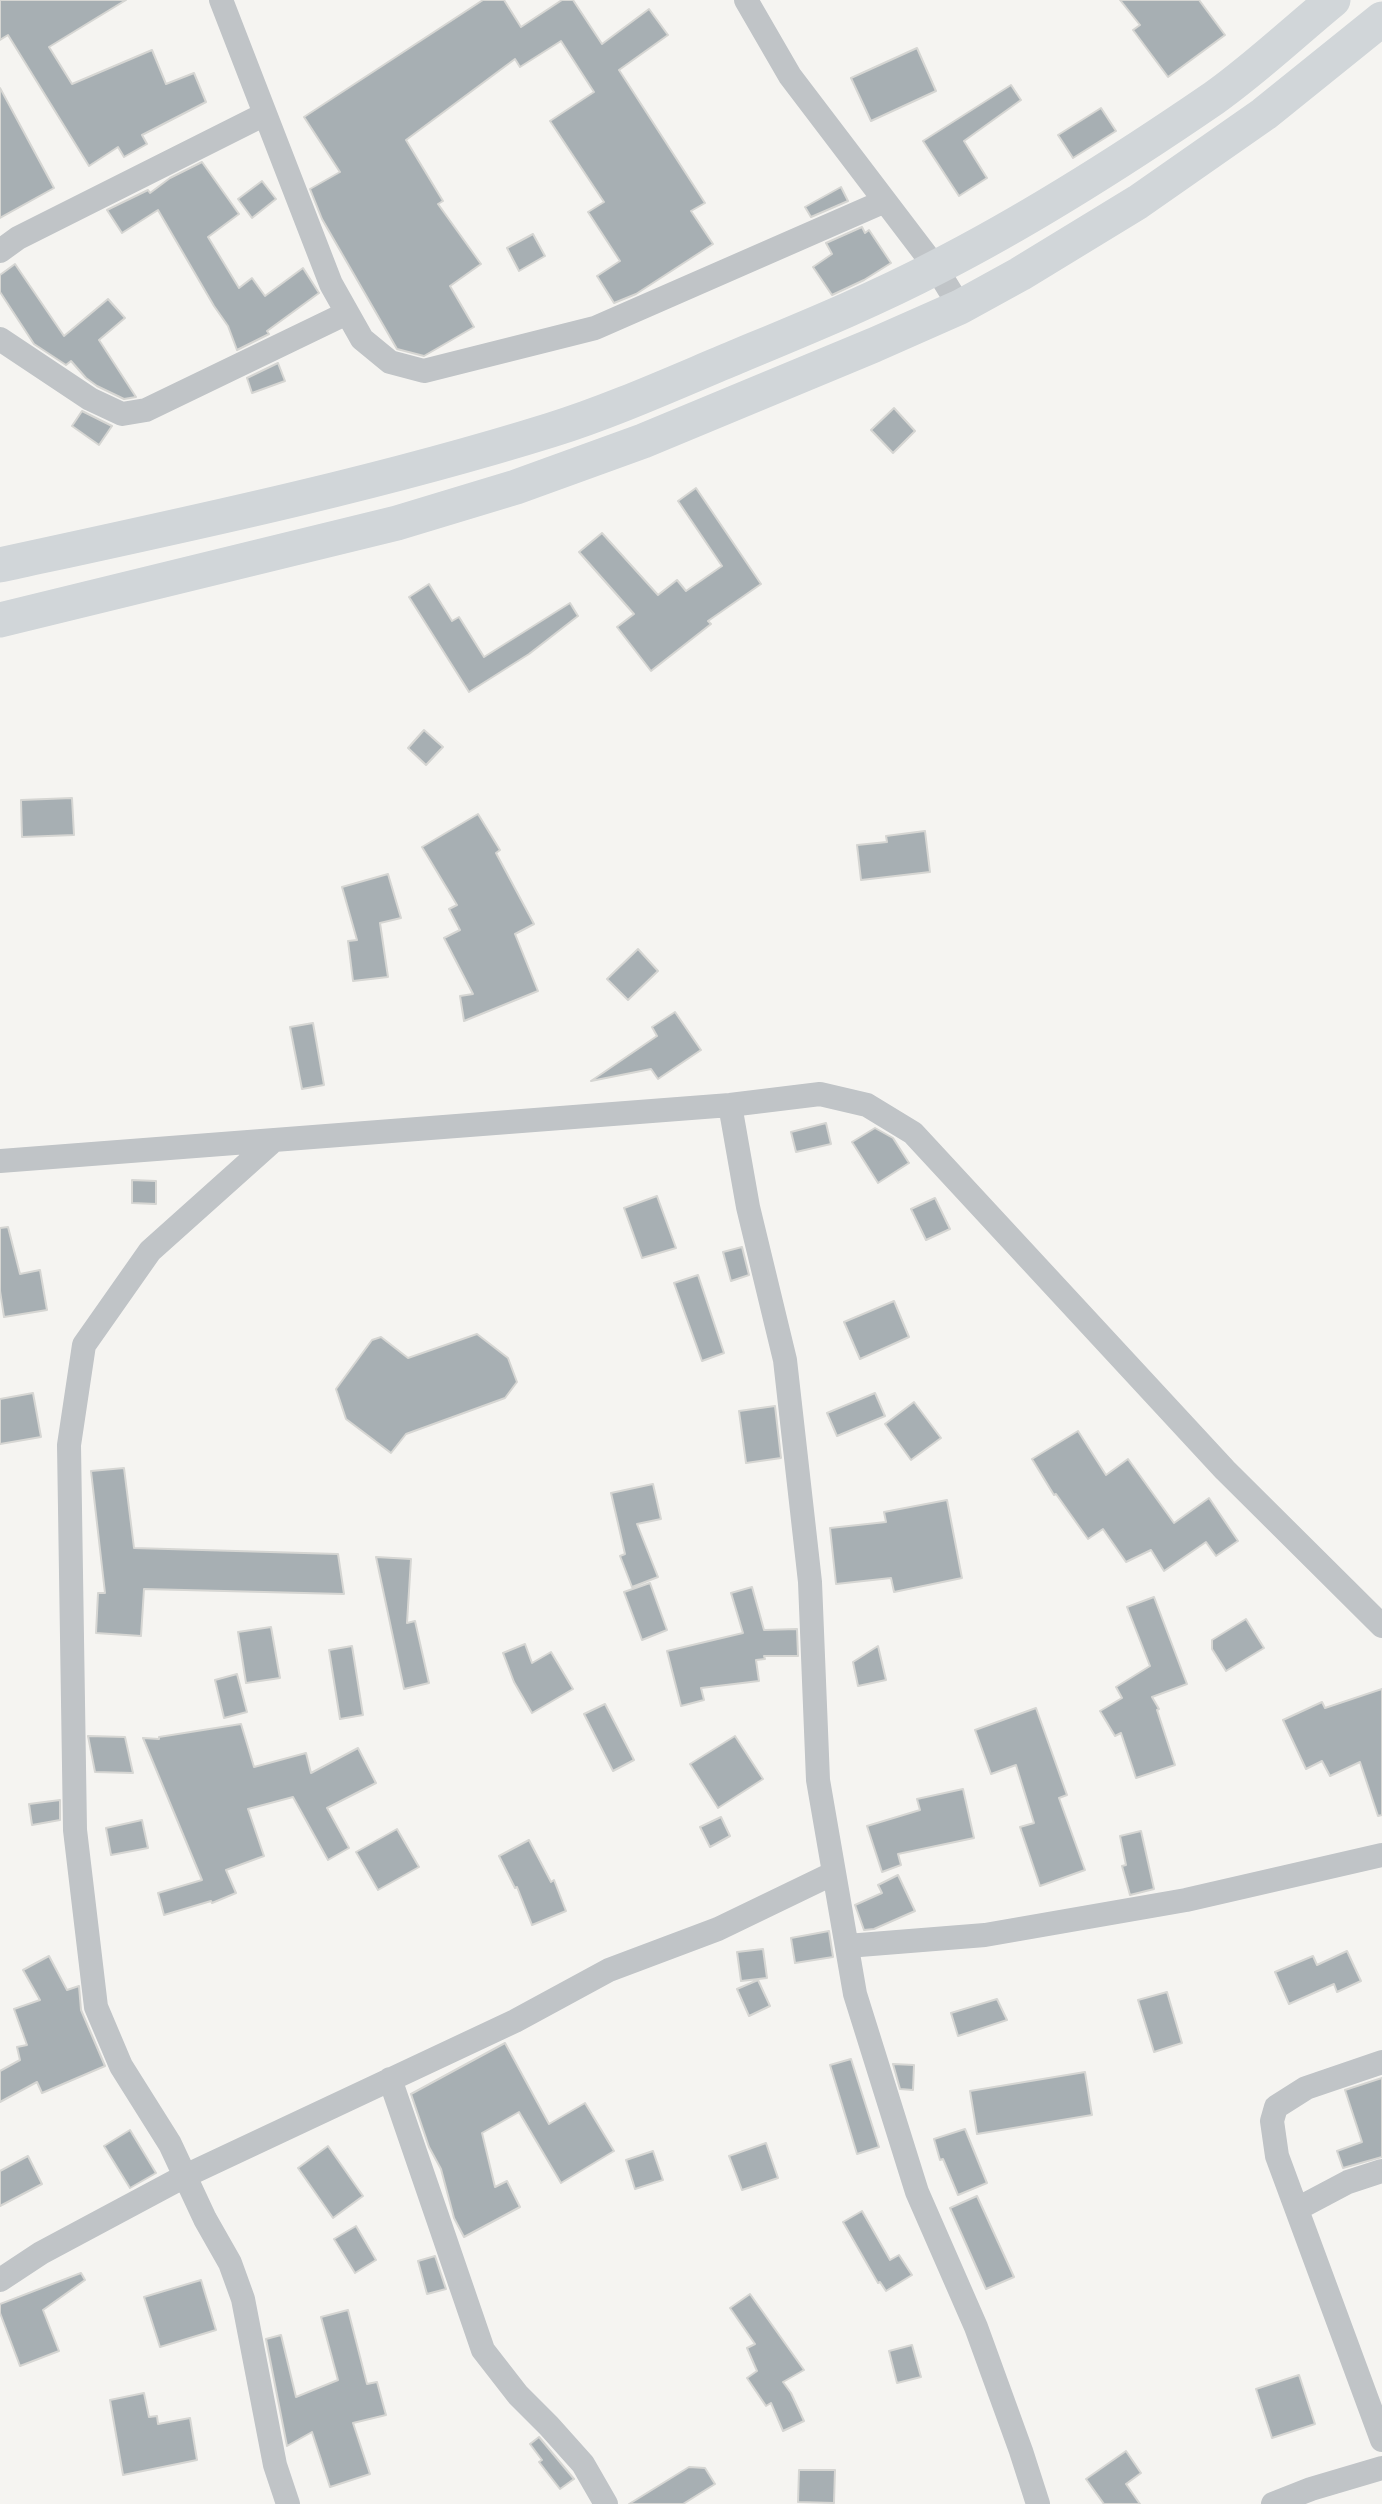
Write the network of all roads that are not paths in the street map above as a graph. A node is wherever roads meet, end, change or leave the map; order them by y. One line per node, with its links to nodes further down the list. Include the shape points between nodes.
1 (221, 0): 5 (street)
2 (746, 0): 6 (street, via 790,76)
3 (1333, 0): 8 (street, via 1217,96 1002,232)
4 (1382, 19): 9 (street, via 1264,114 1138,202)
5 (265, 114): 7 (street); 10 (street, via 331,284)
6 (884, 201): 8 (street); 10 (street, via 595,328 424,371 390,362 362,339)
7 (0, 251)
8 (936, 268): 9 (street); 12 (street, via 838,314 554,429 200,521)
9 (960, 307): 13 (street, via 643,441 516,487 397,523)
10 (347, 313): 11 (street, via 146,410 122,414 90,400)
11 (0, 339)
12 (0, 565)
13 (0, 620)
14 (730, 1105): 15 (street); 17 (street, via 820,1094 867,1105 913,1133 1225,1470); 19 (street, via 747,1207 785,1360 810,1582 818,1780)
15 (275, 1140): 16 (street); 24 (street, via 150,1251 84,1345 69,1445 75,1830 96,2007 121,2066)
16 (0, 1161)
17 (1382, 1626)
18 (1382, 1855): 20 (street, via 1186,1900 985,1935)
19 (834, 1873): 20 (street); 22 (street, via 718,1929 609,1970 515,2021)
20 (846, 1945): 31 (street, via 855,1994 917,2192 976,2327)
21 (1382, 2063): 25 (street, via 1306,2088 1276,2106 1272,2121 1277,2156)
22 (390, 2079): 24 (street); 30 (street, via 483,2350 583,2464)
23 (1382, 2171): 25 (street, via 1348,2182)
24 (185, 2176): 26 (street); 29 (street, via 243,2298 275,2465)
25 (1297, 2209): 27 (street)
26 (0, 2280)
27 (1382, 2440)
28 (1382, 2468): 32 (street)
29 (288, 2504)
30 (606, 2504)
31 (1038, 2504)
32 (1273, 2504)

